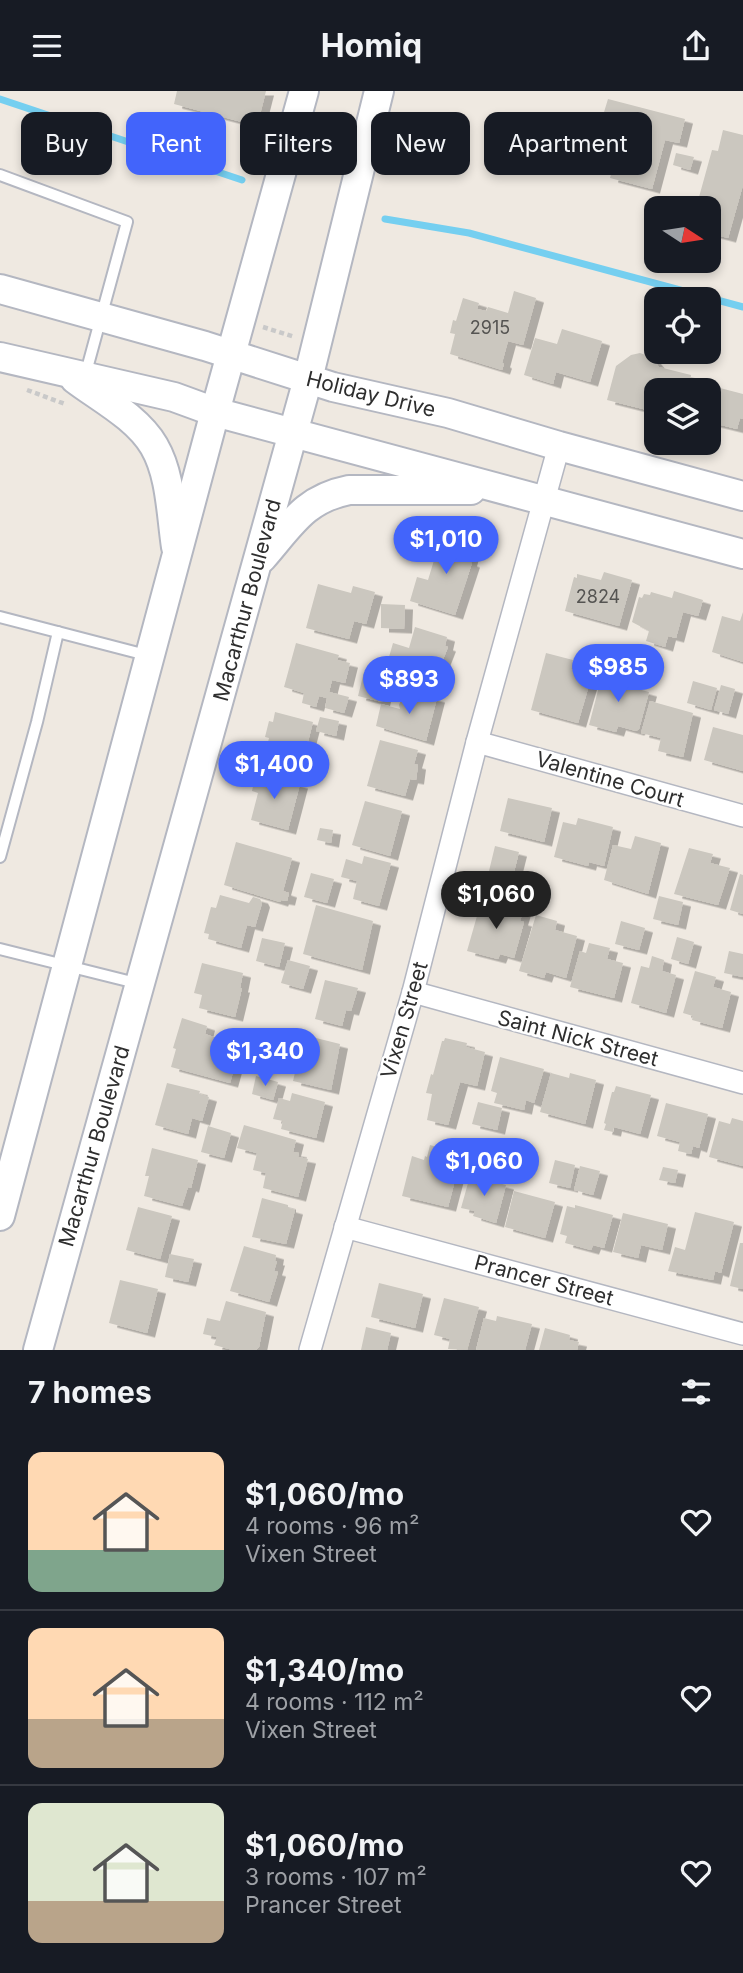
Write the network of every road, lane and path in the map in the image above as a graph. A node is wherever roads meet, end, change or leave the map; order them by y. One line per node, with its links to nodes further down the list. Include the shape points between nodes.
1 (304, 91): 8 (street)
2 (379, 91): 11 (street, Macarthur Boulevard)
3 (0, 175): 5 (lane, via 127,222)
4 (0, 289): 5 (street, Holiday Drive)
5 (101, 318): 8 (street, Holiday Drive); 10 (lane)
6 (258, 326): 7 (path)
7 (299, 338)
8 (231, 355): 11 (street, Holiday Drive); 14 (street)
9 (0, 358): 10 (street)
10 (76, 375): 14 (street, via 174,397); 21 (street, via 154,446 166,479)
11 (308, 379): 15 (street, Macarthur Boulevard); 16 (street, Holiday Drive, via 449,413)
12 (23, 389): 13 (path)
13 (69, 406)
14 (215, 412): 15 (street); 21 (street)
15 (293, 433): 17 (street); 22 (street, Macarthur Boulevard)
16 (559, 446): 18 (street, Holiday Drive); 19 (street, Vixen Street)
17 (505, 490): 19 (street); 22 (street, via 331,493 314,501)
18 (743, 496)
19 (545, 501): 20 (street); 26 (street, Vixen Street)
20 (743, 554)
21 (177, 559): 25 (street)
22 (258, 563): 31 (street, Macarthur Boulevard)
23 (0, 617): 24 (lane)
24 (58, 632): 25 (lane); 28 (lane)
25 (151, 657): 30 (street)
26 (477, 742): 27 (street, Valentine Court); 32 (street, Vixen Street)
27 (743, 816)
28 (0, 857)
29 (0, 949): 30 (lane)
30 (68, 965): 31 (lane); 34 (street)
31 (140, 984): 37 (street, Macarthur Boulevard)
32 (412, 992): 33 (street, Saint Nick Street); 35 (street, Vixen Street)
33 (743, 1083)
34 (0, 1216)
35 (345, 1227): 36 (street, Prancer Street); 38 (street, Vixen Street)
36 (743, 1334)
37 (38, 1350)
38 (310, 1350)

